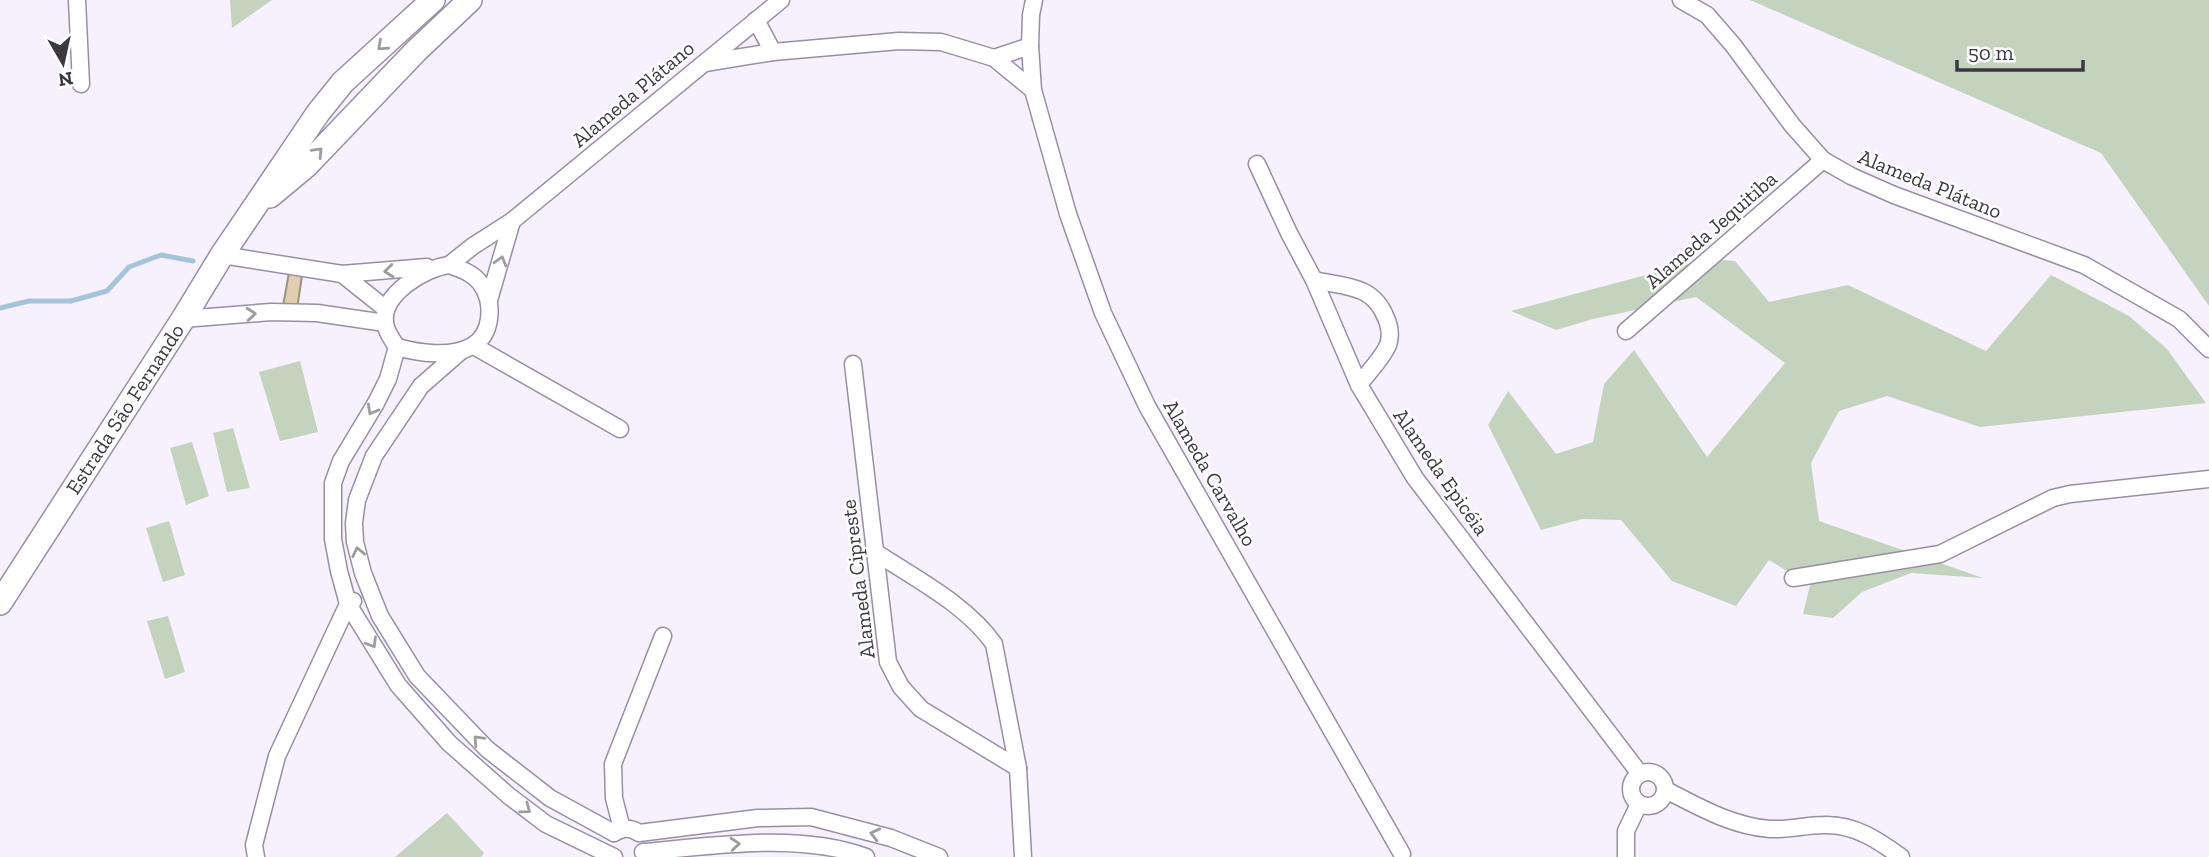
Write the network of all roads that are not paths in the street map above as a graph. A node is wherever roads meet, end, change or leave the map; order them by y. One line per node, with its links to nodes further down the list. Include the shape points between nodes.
1 (77, 0): 12 (street)
2 (433, 0): 16 (main road, Estrada São Fernando, one-way to 16, via 343,82)
3 (470, 0): 16 (main road, Estrada São Fernando, one-way to 3, via 306,166)
4 (781, 0): 7 (street, Alameda Plátano)
5 (1034, 0): 8 (street, Alameda Carvalho)
6 (1681, 0): 14 (street, Alameda Plátano, via 1707,15)
7 (757, 20): 9 (street); 11 (street, Alameda Plátano)
8 (1030, 46): 10 (street); 13 (street, Alameda Carvalho)
9 (773, 52): 10 (street, via 941,42); 11 (street)
10 (994, 58): 13 (street)
11 (703, 64): 17 (street, Alameda Plátano)
12 (81, 84)
13 (1033, 90): 46 (street, Alameda Carvalho, via 1068,214 1103,313 1147,406)
14 (1823, 160): 25 (street, Alameda Jequitiba); 28 (street, Alameda Plátano, via 1894,195 2084,265 2179,319)
15 (1257, 164): 21 (street, Alameda Epicéia)
16 (249, 213): 18 (main road, Estrada São Fernando)
17 (512, 221): 19 (street, Alameda Plátano); 22 (street, one-way to 17)
18 (222, 254): 20 (street); 24 (main road, Estrada São Fernando)
19 (443, 265): 20 (street, one-way to 20); 22 (street, via 468,271); 23 (street, via 402,288)
20 (342, 274): 23 (street)
21 (1314, 280): 30 (street, Alameda Epicéia); 30 (street, via 1362,290 1378,301 1384,313 1388,344)
22 (489, 300): 27 (street, via 487,328)
23 (385, 316): 24 (street, one-way to 23, via 271,312); 26 (street)
24 (183, 320): 36 (main road, Estrada São Fernando)
25 (1626, 331)
26 (397, 347): 27 (street, via 421,352); 37 (street, one-way to 37, via 388,379 333,483 333,539)
27 (468, 348): 31 (street); 35 (street, one-way to 27, via 354,523 357,499 374,456 421,386)
28 (2209, 349)
29 (853, 363): 33 (street, Alameda Cipreste)
30 (1359, 385): 40 (street, Alameda Epicéia, via 1415,478)
31 (620, 429)
32 (2209, 480): 34 (street, via 2053,498 1940,554)
33 (876, 552): 39 (street, via 966,613 994,644); 39 (street, Alameda Cipreste, via 888,662 901,687 921,709)
34 (1793, 578)
35 (369, 589): 37 (street); 43 (street, one-way to 35, via 550,798 487,749 417,676)
36 (0, 603)
37 (348, 604): 47 (street, one-way to 47, via 398,685 449,743 546,824); 48 (street, via 277,756 254,845)
38 (663, 636): 43 (street, via 613,764)
39 (1018, 768): 51 (street)
40 (1640, 774): 41 (street, via 1658,775); 42 (street, via 1631,788)
41 (1666, 790): 42 (street, via 1657,804); 53 (street, via 1729,821 1770,829 1826,824 1858,830)
42 (1639, 804): 52 (street, via 1626,831)
43 (618, 831): 44 (street); 47 (street, via 610,840)
44 (639, 833): 45 (street, via 644,842); 50 (street, one-way to 44, via 891,838 811,817 758,818)
45 (641, 854): 49 (street, one-way to 49, via 748,842 801,845)
46 (1402, 854)
47 (612, 856)
48 (256, 857)
49 (866, 857)
50 (939, 857)
51 (1023, 857)
52 (1626, 857)
53 (1901, 857)

